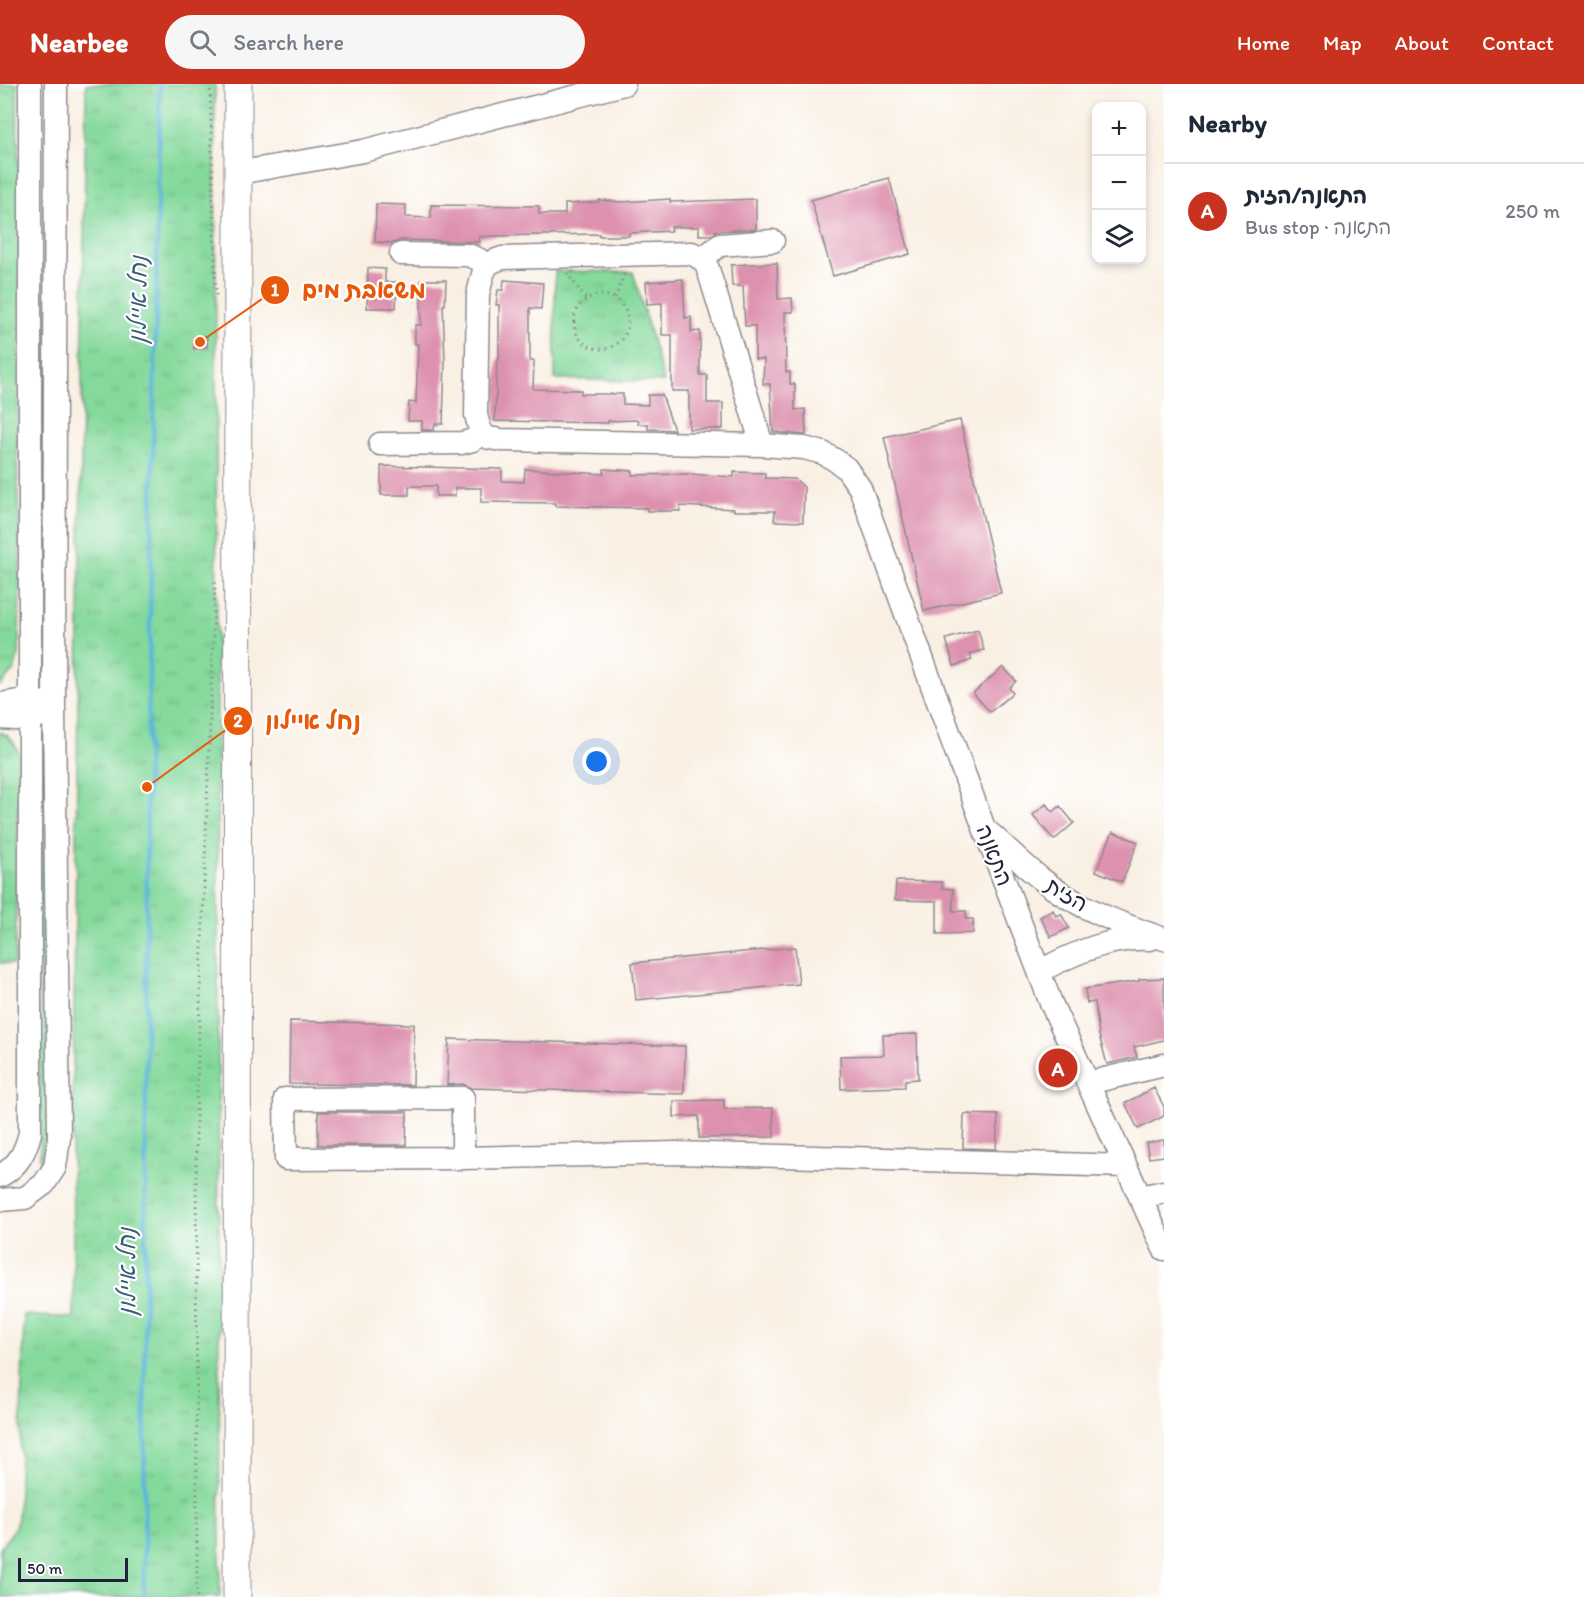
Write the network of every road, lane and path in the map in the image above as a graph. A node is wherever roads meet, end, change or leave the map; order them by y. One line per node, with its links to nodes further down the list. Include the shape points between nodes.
1 (30, 84): 20 (street)
2 (56, 84): 23 (street)
3 (210, 84): 15 (path)
4 (238, 84): 6 (main road)
5 (624, 84): 6 (street, via 363,151)
6 (237, 173): 39 (main road)
7 (773, 242): 11 (street, via 720,245)
8 (401, 254): 12 (street, via 468,255)
9 (630, 255): 10 (street); 11 (street, via 692,253); 13 (path)
10 (555, 257): 12 (street, via 502,258); 14 (path)
11 (701, 259): 18 (street, via 708,269)
12 (487, 265): 16 (street, via 478,294 476,416)
13 (615, 298): 14 (path, via 598,294); 14 (path, via 627,312 627,329 617,344 601,349 584,343 574,327 577,309)
14 (586, 299)
15 (216, 300)
16 (481, 433): 17 (street, via 462,443); 18 (street, via 501,440)
17 (380, 444)
18 (762, 445): 26 (street, התאנה, via 804,448 835,460 860,488)
19 (216, 573): 38 (path, via 196,1116)
20 (31, 663): 21 (street); 24 (street)
21 (0, 698)
22 (0, 704): 24 (street)
23 (54, 707): 24 (street); 36 (street, via 59,1138 55,1167 44,1184 25,1197)
24 (31, 710): 25 (street); 33 (street, via 30,1133 18,1163)
25 (0, 717)
26 (984, 828): 27 (street, הזית, via 1062,894 1126,926); 28 (street, התאנה)
27 (1164, 939): 28 (street, הזית, via 1106,943)
28 (1040, 971): 30 (street, התאנה)
29 (1164, 1065): 30 (street)
30 (1088, 1083): 32 (street, התאנה)
31 (463, 1158): 31 (street, via 463,1098 285,1099 286,1160); 32 (street, via 676,1153)
32 (1126, 1166): 35 (street, התאנה)
33 (0, 1176)
34 (1164, 1192): 35 (street)
35 (1140, 1197): 37 (street, התאנה)
36 (0, 1200)
37 (1164, 1249)
38 (197, 1597)
39 (237, 1597)

